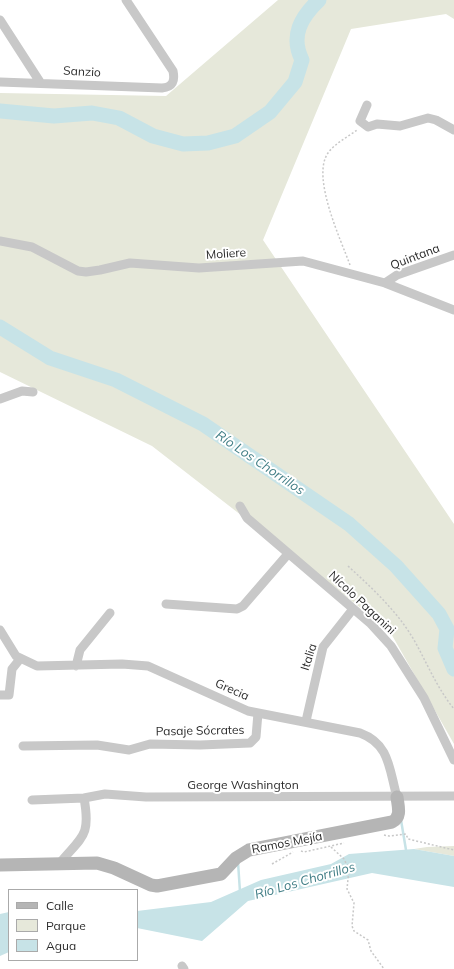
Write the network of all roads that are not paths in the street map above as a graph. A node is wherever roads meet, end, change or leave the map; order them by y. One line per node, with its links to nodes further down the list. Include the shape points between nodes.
1 (126, 0): 4 (street, Sanzio, via 173,71 173,84 170,87)
2 (0, 20): 4 (street)
3 (0, 82): 4 (street, Sanzio)
4 (40, 82)
5 (367, 105): 6 (street, via 360,121 368,127 377,124 400,126 428,118)
6 (454, 130)
7 (0, 241): 9 (street, Moliere, via 32,247 78,271 86,272 130,263 199,268 303,261)
8 (454, 255): 9 (street, Quintana, via 397,275)
9 (385, 283): 10 (street, Moliere)
10 (454, 310)
11 (33, 392): 12 (street, via 22,391)
12 (0, 399)
13 (240, 506): 14 (street, Nícolo Paganini, via 247,518)
14 (288, 554): 15 (street, via 243,606 237,609); 16 (street, Nícolo Paganini)
15 (166, 604)
16 (353, 609): 23 (street, Italia, via 323,647); 25 (street, Nícolo Paganini, via 370,622 400,657 424,698)
17 (110, 613): 20 (street, via 80,650)
18 (0, 630): 19 (street, via 12,651)
19 (20, 659): 20 (street, Grecia, via 37,666); 21 (street, via 12,669)
20 (76, 666): 22 (street, Grecia, via 148,666 239,708)
21 (5, 695)
22 (258, 713): 23 (street, Grecia); 24 (street, Pasaje Sócrates, via 256,737 250,743 200,746 150,744 129,750 97,745)
23 (306, 721): 27 (street, Grecia, via 360,733 376,741 384,752)
24 (23, 746)
25 (454, 760)
26 (454, 796): 27 (street, George Washington)
27 (397, 797): 28 (street, George Washington, via 146,797 105,794); 30 (street, Ramos Mejía, via 399,812 396,820 392,822 249,850 236,858 221,874 216,875 151,886 108,865)
28 (84, 798): 29 (street, George Washington); 30 (street, via 88,818 84,834 80,842)
29 (32, 800)
30 (59, 864): 31 (street, Ramos Mejía)
31 (0, 865)

